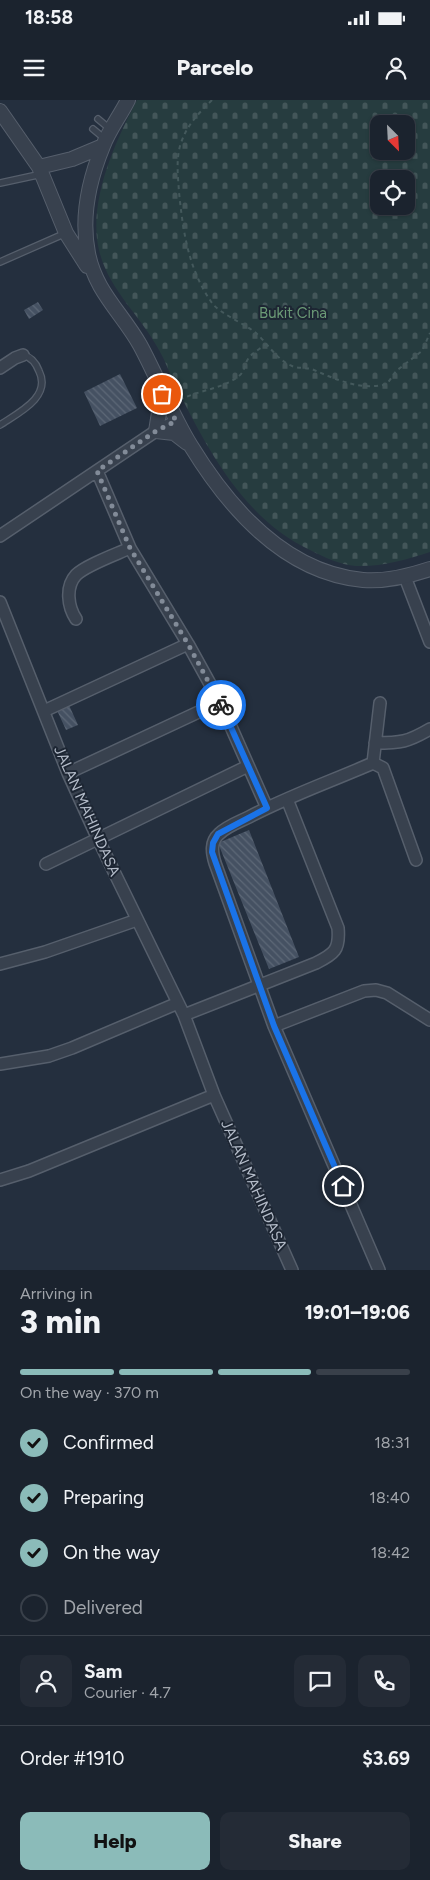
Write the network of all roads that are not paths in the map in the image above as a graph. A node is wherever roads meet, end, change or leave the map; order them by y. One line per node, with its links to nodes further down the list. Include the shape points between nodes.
1 (128, 100): 5 (street)
2 (0, 110): 6 (street)
3 (98, 119): 5 (lane)
4 (93, 129): 5 (lane)
5 (107, 139): 6 (street, via 72,159); 10 (street, via 87,197 85,224)
6 (41, 170): 7 (lane); 8 (street)
7 (0, 183)
8 (66, 234): 9 (lane); 10 (street)
9 (0, 262)
10 (95, 280): 13 (street, via 140,344)
11 (23, 355): 12 (street); 15 (lane, via 34,362 40,372 40,392 34,401)
12 (0, 368)
13 (162, 394): 14 (street); 16 (street)
14 (176, 421): 16 (street); 17 (street)
15 (0, 425)
16 (156, 431): 17 (street, via 174,433); 18 (street)
17 (190, 446): 22 (street, via 231,502 253,525 298,560 321,571 358,579)
18 (97, 471): 19 (street); 20 (street)
19 (0, 536)
20 (130, 548): 24 (street, via 76,575 70,585 69,597); 26 (street)
21 (430, 569): 22 (street)
22 (405, 577): 25 (street)
23 (0, 602): 29 (street, JALAN MAHINDASA)
24 (76, 620)
25 (430, 642)
26 (188, 644): 27 (street); 29 (street)
27 (220, 702): 33 (street); 34 (street)
28 (380, 703): 31 (street)
29 (44, 711): 34 (street, JALAN MAHINDASA)
30 (430, 728): 31 (street, via 400,743)
31 (375, 743): 32 (street)
32 (373, 763): 35 (street); 38 (street, via 383,768)
33 (248, 766): 36 (street); 37 (street)
34 (68, 773): 37 (street, JALAN MAHINDASA)
35 (287, 799): 36 (street); 42 (street, via 338,928 339,939 337,949 329,957)
36 (267, 808): 42 (street, via 218,834 212,852)
37 (98, 839): 39 (street); 40 (street, JALAN MAHINDASA)
38 (416, 860)
39 (46, 864)
40 (137, 920): 41 (street); 43 (street, JALAN MAHINDASA)
41 (0, 964)
42 (260, 986): 44 (street); 46 (street)
43 (178, 1003): 44 (street, JALAN MAHINDASA); 47 (street, via 49,1056)
44 (184, 1015): 48 (street, JALAN MAHINDASA)
45 (430, 1020): 46 (street, via 376,990 364,991)
46 (274, 1026): 51 (street)
47 (0, 1064)
48 (214, 1095): 49 (street); 50 (street, JALAN MAHINDASA)
49 (0, 1180)
50 (292, 1270)
51 (379, 1270)

